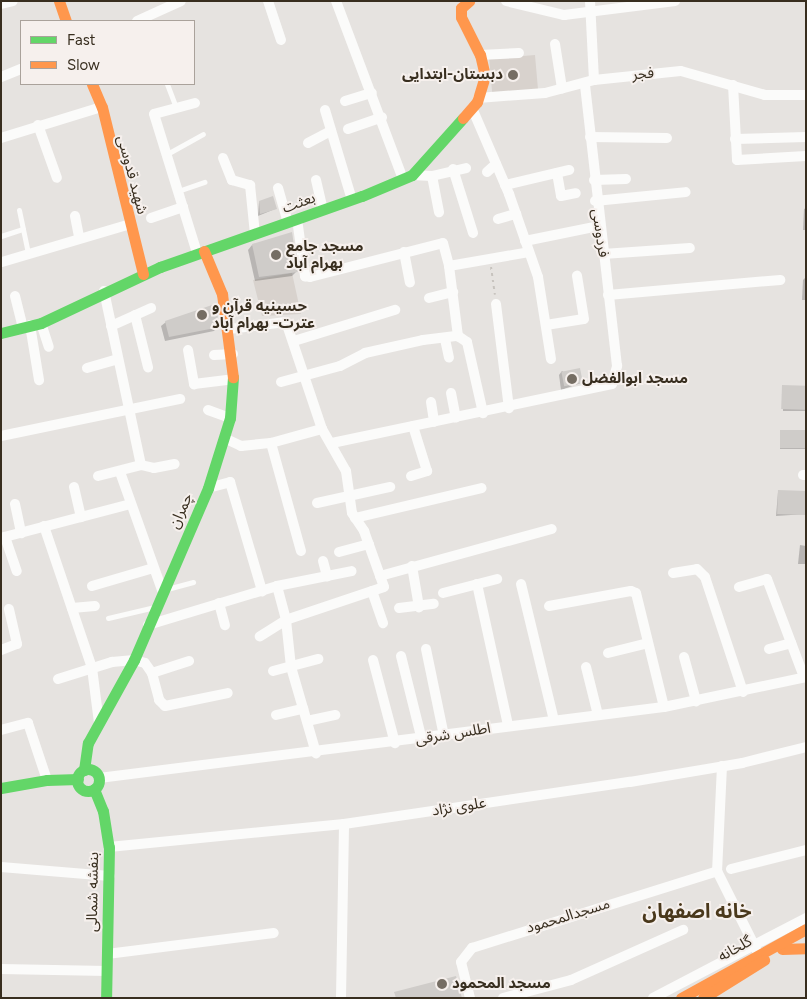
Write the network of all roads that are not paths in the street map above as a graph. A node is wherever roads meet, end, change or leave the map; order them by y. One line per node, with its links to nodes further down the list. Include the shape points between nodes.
1 (13, 1): 10 (street)
2 (59, 1): 12 (street)
3 (181, 1): 13 (street)
4 (268, 1): 14 (street)
5 (336, 1): 25 (street)
6 (469, 1): 17 (street, بعثت, via 461,8 461,17)
7 (506, 1): 11 (street, via 564,15)
8 (675, 1): 9 (street)
9 (640, 3): 11 (street)
10 (1, 4)
11 (591, 6): 20 (street, فردوسی)
12 (66, 20)
13 (139, 20)
14 (281, 40)
15 (555, 44): 24 (street)
16 (519, 53): 17 (street)
17 (480, 55): 29 (street, بعثت, via 485,76)
18 (20, 69): 19 (street)
19 (1, 76)
20 (589, 81): 23 (street, فجر, via 681,71); 24 (street, فجر); 38 (street, فردوسی)
21 (92, 85): 30 (street, شهید قدوسی)
22 (167, 85): 31 (lane)
23 (733, 85): 26 (street, فجر, via 765,95); 42 (street)
24 (562, 88): 29 (street, فجر)
25 (372, 93): 27 (street); 33 (street)
26 (806, 95)
27 (345, 101)
28 (195, 103): 31 (street)
29 (475, 103): 47 (street); 54 (street, بعثت)
30 (102, 107): 34 (street); 76 (street, شهید قدوسی)
31 (176, 108): 44 (street, via 154,114)
32 (325, 110): 36 (street)
33 (382, 117): 35 (street); 54 (street)
34 (38, 125): 40 (street); 55 (street)
35 (348, 129)
36 (331, 131): 43 (street); 65 (street)
37 (203, 134): 44 (lane)
38 (590, 137): 41 (street); 57 (street, فردوسی)
39 (806, 137): 42 (street)
40 (1, 138)
41 (667, 138)
42 (735, 139): 45 (street, via 739,160)
43 (308, 142)
44 (166, 154): 62 (street)
45 (806, 156)
46 (223, 158): 79 (street, via 232,180 250,185)
47 (496, 164): 51 (street); 60 (street)
48 (466, 168): 49 (street)
49 (453, 170): 53 (street); 80 (street)
50 (569, 170): 52 (street)
51 (486, 172)
52 (557, 173): 60 (street); 64 (street, via 561,196)
53 (432, 176): 54 (street); 70 (street)
54 (407, 177): 65 (street, بعثت)
55 (57, 178)
56 (316, 180): 69 (street)
57 (594, 180): 58 (street); 66 (street, فردوسی)
58 (626, 180)
59 (204, 182): 62 (lane)
60 (505, 185): 71 (street)
61 (278, 188): 75 (street)
62 (178, 192): 67 (street)
63 (686, 192): 66 (street)
64 (576, 193)
65 (352, 200): 69 (street, بعثت)
66 (596, 201): 77 (street, فردوسی)
67 (183, 207): 73 (street); 85 (street)
68 (18, 210): 78 (lane)
69 (323, 210): 75 (street, بعثت)
70 (439, 212)
71 (516, 214): 74 (street); 83 (street)
72 (75, 216): 82 (street)
73 (151, 218)
74 (498, 219)
75 (293, 221): 79 (street, بعثت); 86 (street, via 305,276)
76 (130, 224): 82 (street); 92 (street, شهید قدوسی)
77 (599, 226): 83 (street); 89 (street, فردوسی)
78 (23, 229): 81 (lane); 88 (lane)
79 (255, 234): 85 (street, بعثت)
80 (472, 234)
81 (1, 236)
82 (79, 237): 88 (street)
83 (525, 241): 87 (street)
84 (690, 248): 89 (street)
85 (201, 252): 92 (street, بعثت); 108 (street, چمران, via 222,294)
86 (404, 252): 91 (street, via 442,243); 95 (street)
87 (529, 252): 91 (street); 106 (street, via 538,278)
88 (28, 253): 90 (street)
89 (603, 254): 98 (street, فردوسی)
90 (2, 262)
91 (450, 266): 97 (street)
92 (143, 274): 96 (street, بعثت)
93 (577, 276): 106 (street, via 584,319)
94 (780, 280): 98 (street)
95 (410, 282)
96 (104, 291): 105 (street, بعثت); 107 (street)
97 (453, 292): 100 (street); 110 (street)
98 (608, 295): 129 (street, فردوسی, via 617,366 612,384)
99 (15, 296): 105 (street)
100 (429, 298)
101 (496, 304): 129 (street)
102 (151, 308): 104 (street)
103 (395, 310): 112 (street)
104 (135, 315): 107 (street); 120 (street)
105 (31, 325): 109 (street, بعثت); 113 (street); 124 (street)
106 (546, 325): 119 (street)
107 (111, 326): 118 (street)
108 (229, 329): 112 (street, via 286,322); 115 (street, چمران)
109 (1, 333)
110 (458, 336): 111 (street); 132 (street, via 467,342)
111 (445, 338): 117 (street); 122 (street, via 365,352 340,366)
112 (294, 341): 122 (street)
113 (49, 347)
114 (188, 350): 123 (street, via 194,384)
115 (233, 354): 116 (street); 123 (street, چمران)
116 (214, 355)
117 (449, 358)
118 (118, 359): 121 (street); 130 (street)
119 (552, 359)
120 (148, 367)
121 (87, 368)
122 (305, 375): 125 (street); 137 (street)
123 (233, 379): 133 (street, چمران)
124 (39, 380)
125 (281, 382)
126 (451, 393): 134 (street)
127 (180, 399): 130 (street)
128 (431, 402): 135 (street)
129 (509, 408): 132 (street)
130 (129, 409): 138 (street); 143 (street)
131 (208, 410): 133 (street)
132 (483, 413): 134 (street)
133 (230, 418): 139 (street, چمران)
134 (456, 418): 135 (street)
135 (434, 422): 136 (street)
136 (413, 426): 141 (street); 146 (street, via 427,471)
137 (322, 429): 140 (street); 141 (street)
138 (1, 436)
139 (224, 438): 140 (street, via 241,446); 149 (street, چمران)
140 (271, 443): 162 (street)
141 (332, 443): 151 (street, via 346,471)
142 (175, 464): 143 (street, via 154,468)
143 (141, 465): 144 (street)
144 (120, 472): 145 (street); 154 (street)
145 (98, 476)
146 (411, 476)
147 (74, 487): 155 (street)
148 (390, 487): 151 (street)
149 (208, 488): 179 (street, چمران); 180 (street, via 230,482)
150 (482, 488): 156 (street)
151 (350, 496): 152 (street); 156 (street)
152 (317, 503)
153 (15, 504): 159 (street)
154 (131, 504): 155 (street); 166 (street)
155 (81, 517): 157 (street)
156 (355, 518): 161 (street)
157 (44, 526): 159 (street); 189 (street)
158 (552, 529): 165 (street)
159 (21, 533): 160 (street)
160 (3, 537): 167 (street)
161 (368, 544): 163 (street); 171 (street)
162 (301, 551)
163 (339, 552)
164 (323, 561): 170 (street)
165 (412, 566): 171 (street); 188 (street)
166 (154, 568): 176 (street); 179 (street)
167 (17, 571)
168 (352, 571): 170 (street)
169 (673, 573): 217 (street, via 697,569 705,577)
170 (327, 576): 177 (street)
171 (380, 576): 181 (street, via 384,588)
172 (497, 579): 174 (street)
173 (193, 582): 179 (lane)
174 (477, 584): 182 (street); 228 (street)
175 (521, 584): 225 (street)
176 (92, 586)
177 (276, 586): 180 (street); 193 (street)
178 (739, 587): 199 (street, via 767,579)
179 (162, 590): 187 (street, چمران)
180 (262, 591): 183 (street)
181 (372, 591): 193 (street); 194 (street)
182 (442, 593)
183 (219, 603): 195 (street); 196 (street)
184 (434, 604): 188 (street)
185 (95, 606): 189 (street)
186 (549, 606): 198 (street, via 631,591 638,597)
187 (155, 607): 192 (lane); 195 (street, چمران)
188 (419, 607): 190 (street)
189 (72, 608): 212 (street)
190 (399, 608)
191 (9, 609): 202 (street, via 18,644)
192 (108, 618)
193 (286, 620): 197 (street); 211 (street)
194 (383, 623)
195 (148, 625): 207 (street, چمران)
196 (225, 625)
197 (260, 636)
198 (648, 643): 203 (street); 220 (street)
199 (791, 643): 201 (street); 215 (street)
200 (426, 649): 230 (street)
201 (768, 649)
202 (1, 650)
203 (608, 653)
204 (401, 656): 231 (street)
205 (684, 657): 219 (street)
206 (318, 659): 211 (street)
207 (134, 660): 212 (street); 214 (street, via 145,663); 227 (street, چمران)
208 (373, 660): 232 (street)
209 (189, 661): 214 (street)
210 (586, 666): 224 (street)
211 (292, 667): 213 (street); 221 (street)
212 (92, 668): 216 (street); 227 (street)
213 (273, 671)
214 (152, 673): 218 (street, via 159,700 165,706)
215 (805, 677): 217 (street, اطلس شرقی)
216 (58, 679)
217 (743, 692): 219 (street, اطلس شرقی)
218 (228, 693)
219 (696, 701): 220 (street, اطلس شرقی)
220 (664, 707): 224 (street, اطلس شرقی)
221 (303, 709): 222 (street); 226 (street)
222 (276, 715)
223 (335, 715): 226 (street)
224 (598, 715): 225 (street, اطلس شرقی)
225 (554, 720): 228 (street, اطلس شرقی)
226 (307, 721): 234 (street)
227 (99, 724): 236 (street, چمران, via 88,743)
228 (508, 725): 230 (street, اطلس شرقی)
229 (1, 730): 237 (street, via 28,722)
230 (444, 736): 231 (street, اطلس شرقی)
231 (422, 740): 232 (street, اطلس شرقی)
232 (395, 743): 234 (street, اطلس شرقی)
233 (806, 747): 235 (street, علوی نژاد)
234 (316, 753): 238 (street, اطلس شرقی)
235 (722, 766): 240 (street, علوی نژاد); 245 (street)
236 (81, 774): 237 (street); 238 (street, via 94,770); 238 (street, via 82,788)
237 (47, 780): 239 (street)
238 (96, 784): 241 (street, بنفشه شمالی)
239 (1, 788)
240 (344, 824): 241 (street, علوی نژاد); 259 (street)
241 (109, 847): 246 (street, بنفشه شمالی)
242 (806, 850): 244 (street)
243 (1, 867): 246 (street)
244 (730, 869)
245 (717, 871): 254 (street); 260 (street, مسجدالمحمود, via 472,948 461,962)
246 (110, 876): 255 (street, بنفشه شمالی)
247 (806, 918): 254 (street)
248 (806, 929): 254 (street, گلخانه)
249 (683, 930): 261 (street, via 571,980)
250 (274, 933): 255 (street)
251 (806, 938): 253 (street, گلخانه)
252 (806, 948): 253 (street)
253 (782, 949): 264 (street, گلخانه)
254 (756, 950): 262 (street); 263 (street, گلخانه)
255 (107, 954): 257 (street, بنفشه شمالی)
256 (1, 969): 257 (street)
257 (107, 971): 258 (street, بنفشه شمالی)
258 (106, 998)
259 (340, 998)
260 (470, 998)
261 (503, 998)
262 (653, 998)
263 (681, 998)
264 (703, 998)

